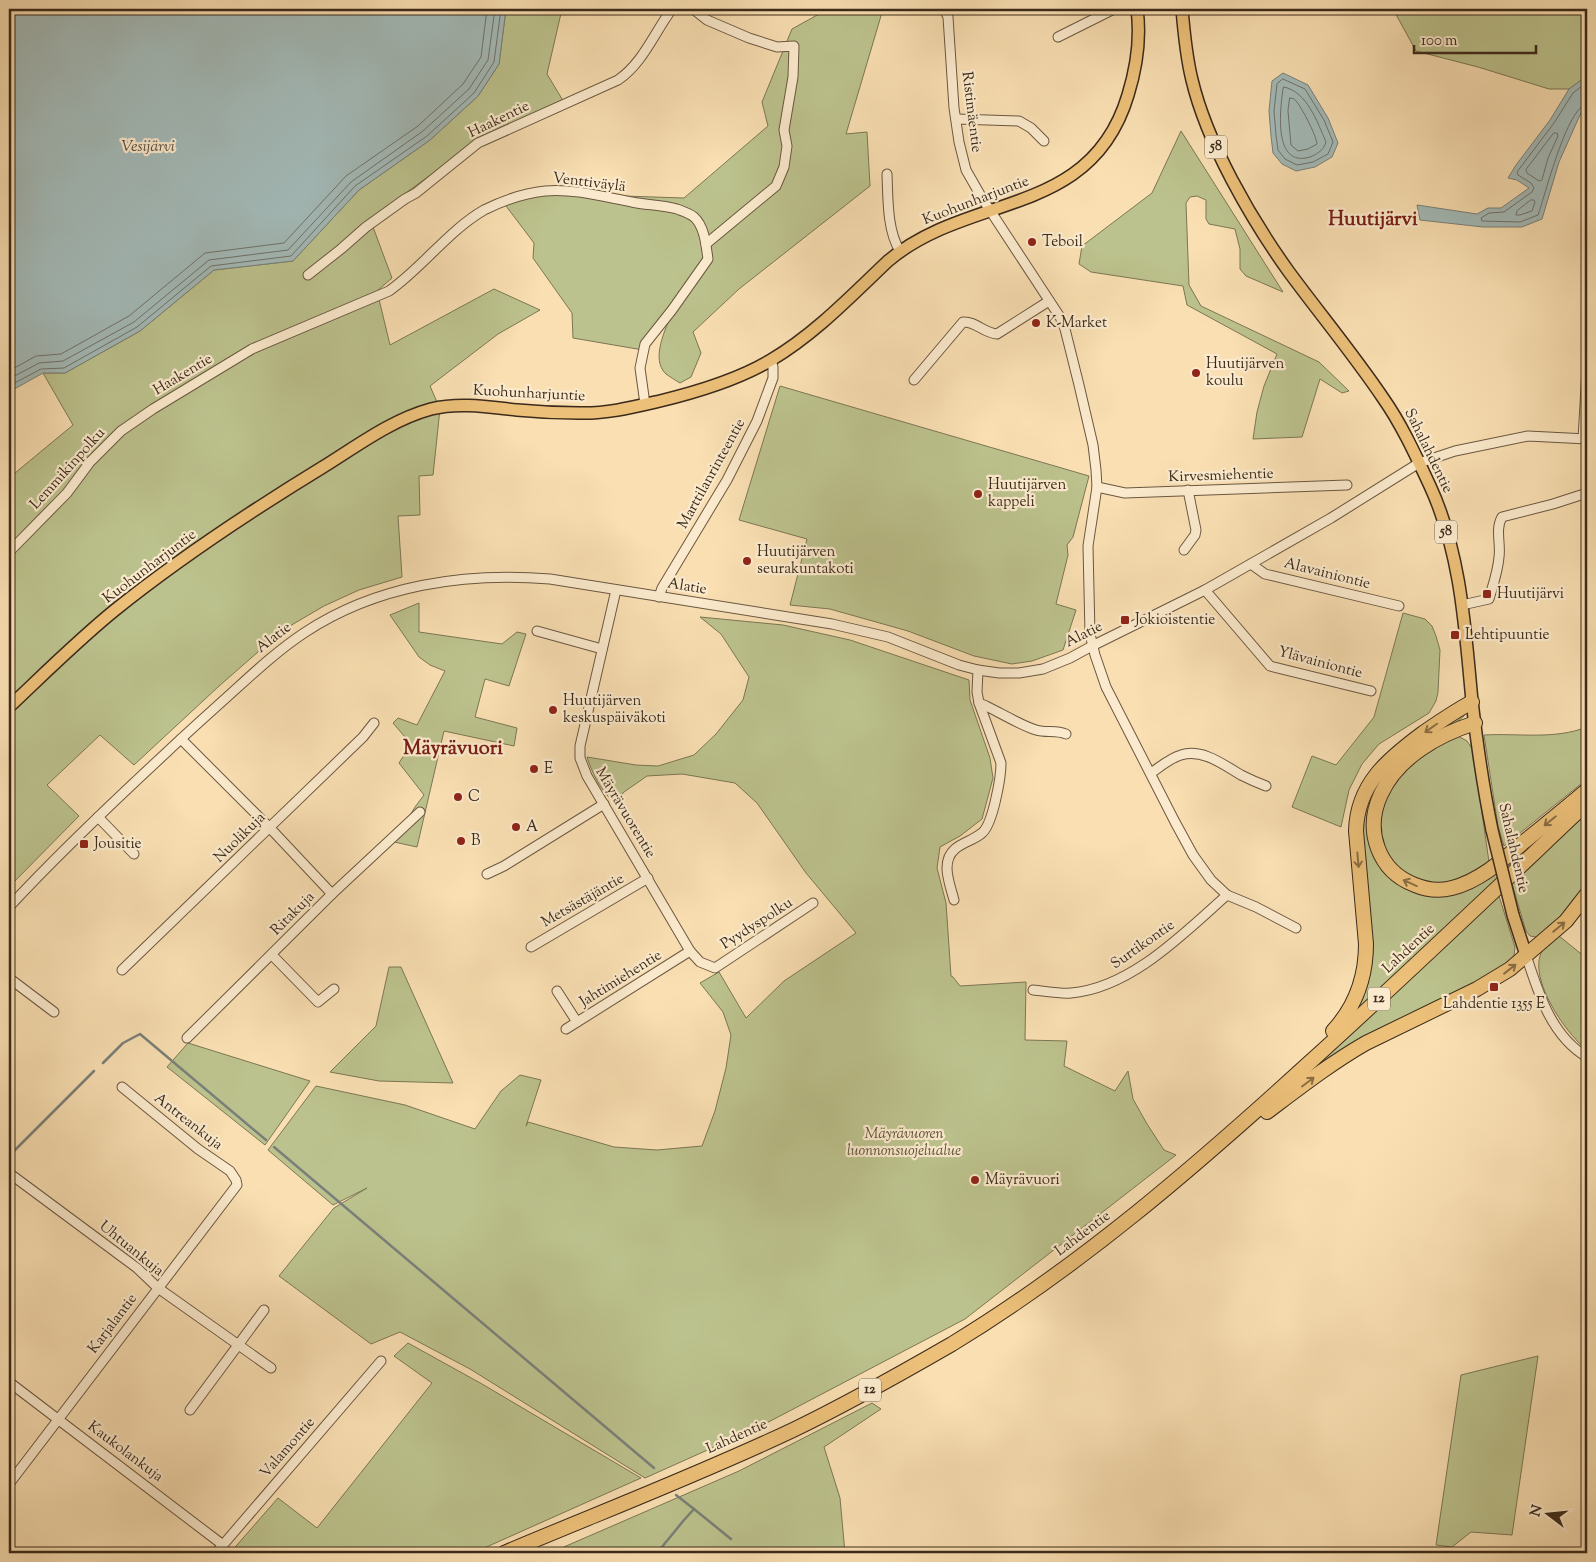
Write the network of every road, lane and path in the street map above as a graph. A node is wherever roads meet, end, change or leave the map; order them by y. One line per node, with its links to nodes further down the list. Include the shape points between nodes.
1 (672, 9): 14 (street, Haakentie, via 629,72 478,143)
2 (693, 9): 12 (street, via 707,20 749,38 777,47 794,46 793,77 784,130 787,146 784,167 776,186)
3 (944, 9): 8 (street, Ristimäentie, via 948,17)
4 (1114, 9): 7 (street)
5 (1137, 9): 11 (main road, Kuohunharjuntie, via 1139,35 1134,72 1113,132 1093,158 1071,176)
6 (1182, 9): 23 (main road, Sahalahdentie / 58, via 1192,83 1224,163 1260,228 1289,271 1384,399)
7 (1058, 36)
8 (956, 119): 9 (street, via 1019,121); 11 (street, Ristimäentie, via 966,170)
9 (1044, 141)
10 (887, 174): 13 (street, via 889,210 895,243)
11 (990, 212): 13 (main road, Kuohunharjuntie, via 936,230); 15 (street)
12 (706, 244): 16 (street, Venttiväylä, via 700,225 693,217 674,209 566,192 546,190 531,193 503,202 468,221 389,291); 20 (street, via 708,259 645,344 640,368)
13 (900, 251): 17 (main road, Kuohunharjuntie, via 814,329)
14 (308, 275)
15 (1049, 301): 19 (street, via 997,334 963,322); 25 (street, via 1065,329 1093,445)
16 (252, 349): 21 (street, Haakentie)
17 (771, 360): 20 (main road, Kuohunharjuntie, via 739,376); 33 (street, Marttilanrinteentie, via 773,378 757,421 727,480)
18 (1587, 369): 22 (street)
19 (914, 380)
20 (645, 404): 43 (main road, Kuohunharjuntie, via 584,413 461,405 433,408 411,415 376,433 187,556 116,610)
21 (152, 409): 29 (street, Lemmikinpolku, via 121,431)
22 (1585, 439): 23 (street, Alatie, via 1528,436 1455,451)
23 (1419, 463): 30 (street, Alatie); 34 (main road, Sahalahdentie / 58, via 1442,516 1457,571)
24 (1347, 485): 26 (street, Kirvesmiehentie)
25 (1096, 487): 26 (street, Kirvesmiehentie, via 1125,493); 37 (street, via 1088,546)
26 (1188, 490): 28 (street, via 1196,530)
27 (1587, 493): 34 (street, via 1502,517 1500,556 1489,599)
28 (1184, 550)
29 (9, 552)
30 (1251, 564): 32 (street, Alatie); 35 (street, Alavainiontie, via 1265,574)
31 (616, 590): 33 (street, Alatie); 38 (street, Mäyrävuorentie); 47 (street, Alatie, via 520,577 470,578 388,593 329,617 304,633 271,657)
32 (1205, 590): 37 (street, Alatie); 40 (street, Ylävainiontie, via 1270,666)
33 (659, 596): 39 (street, Alatie, via 867,632 910,644)
34 (1462, 605): 41 (main road, Sahalahdentie / 58)
35 (1399, 606)
36 (537, 631): 38 (street)
37 (1092, 646): 39 (street, Alatie, via 1043,669 1019,673); 48 (street, via 1106,687)
38 (602, 649): 52 (street, Mäyrävuorentie, via 580,758)
39 (978, 670): 42 (street)
40 (1371, 691)
41 (1472, 702): 45 (main road, Sahalahdentie / 58); 82 (highway, one-way to 82, via 1405,746 1384,765 1368,786 1356,823 1366,944 1366,962 1358,992 1352,1007 1334,1030)
42 (979, 703): 46 (street, via 1034,730); 62 (street, via 1001,773 990,820 983,833 955,849 948,858 946,871)
43 (9, 706)
44 (374, 723): 55 (street, Nuolikuja)
45 (1475, 723): 50 (highway, one-way to 45, via 1506,857 1470,881 1438,890 1403,880 1384,862 1375,844 1373,823 1381,793 1392,775 1424,747 1452,730); 69 (main road, Sahalahdentie / 58, bridge, via 1492,830)
46 (1066, 734)
47 (181, 739): 54 (street, Alatie); 55 (street)
48 (1151, 773): 49 (street, via 1181,754 1195,754 1222,763); 61 (street, via 1193,855)
49 (1266, 786)
50 (1587, 790)
51 (1587, 803): 82 (highway, Lahdentie / 12, via 1433,950)
52 (604, 804): 57 (street); 58 (street, Mäyrävuorentie)
53 (420, 812): 59 (street, Ritakuja)
54 (98, 817): 56 (street); 64 (street, Alatie)
55 (270, 828): 59 (street); 71 (street, Nuolikuja)
56 (134, 854)
57 (487, 874)
58 (648, 878): 66 (street, Metsästäjäntie); 67 (street, Mäyrävuorentie)
59 (332, 894): 68 (street, Ritakuja)
60 (1587, 894): 69 (highway, one-way to 60, via 1566,921)
61 (1227, 895): 65 (street); 74 (street, Surtikontie, via 1174,943 1127,976 1107,985 1070,993)
62 (954, 900)
63 (813, 903): 70 (street, Pyydyspolku)
64 (9, 907)
65 (1296, 928)
66 (531, 947)
67 (690, 951): 70 (street, Mäyrävuorentie, via 700,962); 77 (street, Jahtimiehentie)
68 (272, 955): 73 (street, via 318,1002); 79 (street, Ritakuja)
69 (1526, 955): 80 (street, via 1552,1020); 83 (highway, one-way to 69, via 1350,1052 1494,980)
70 (715, 968)
71 (122, 970)
72 (9, 978): 76 (street)
73 (334, 989)
74 (1033, 990)
75 (557, 991): 77 (street)
76 (54, 1012)
77 (577, 1022): 78 (street, Jahtimiehentie)
78 (566, 1029)
79 (187, 1038)
80 (1587, 1056)
81 (122, 1087): 85 (street, Antreankuja, via 230,1171)
82 (1246, 1120): 83 (highway, Lahdentie / 12)
83 (1198, 1163): 97 (highway, Lahdentie / 12, via 1056,1274 952,1343 894,1376 750,1450)
84 (9, 1173): 86 (street, Uhtuankuja, via 137,1268)
85 (236, 1180): 86 (street, Karjalantie, via 237,1185)
86 (158, 1288): 88 (street, Uhtuankuja); 93 (street, Karjalantie)
87 (264, 1310): 88 (street)
88 (238, 1345): 90 (street, Uhtuankuja); 92 (street)
89 (381, 1361): 95 (street, Valamontie)
90 (271, 1368)
91 (9, 1382): 93 (street, Kaukolankuja)
92 (190, 1410)
93 (59, 1419): 94 (street, Karjalantie); 95 (street, Kaukolankuja)
94 (9, 1484)
95 (223, 1545): 96 (street, Valamontie)
96 (216, 1553)
97 (504, 1553)

